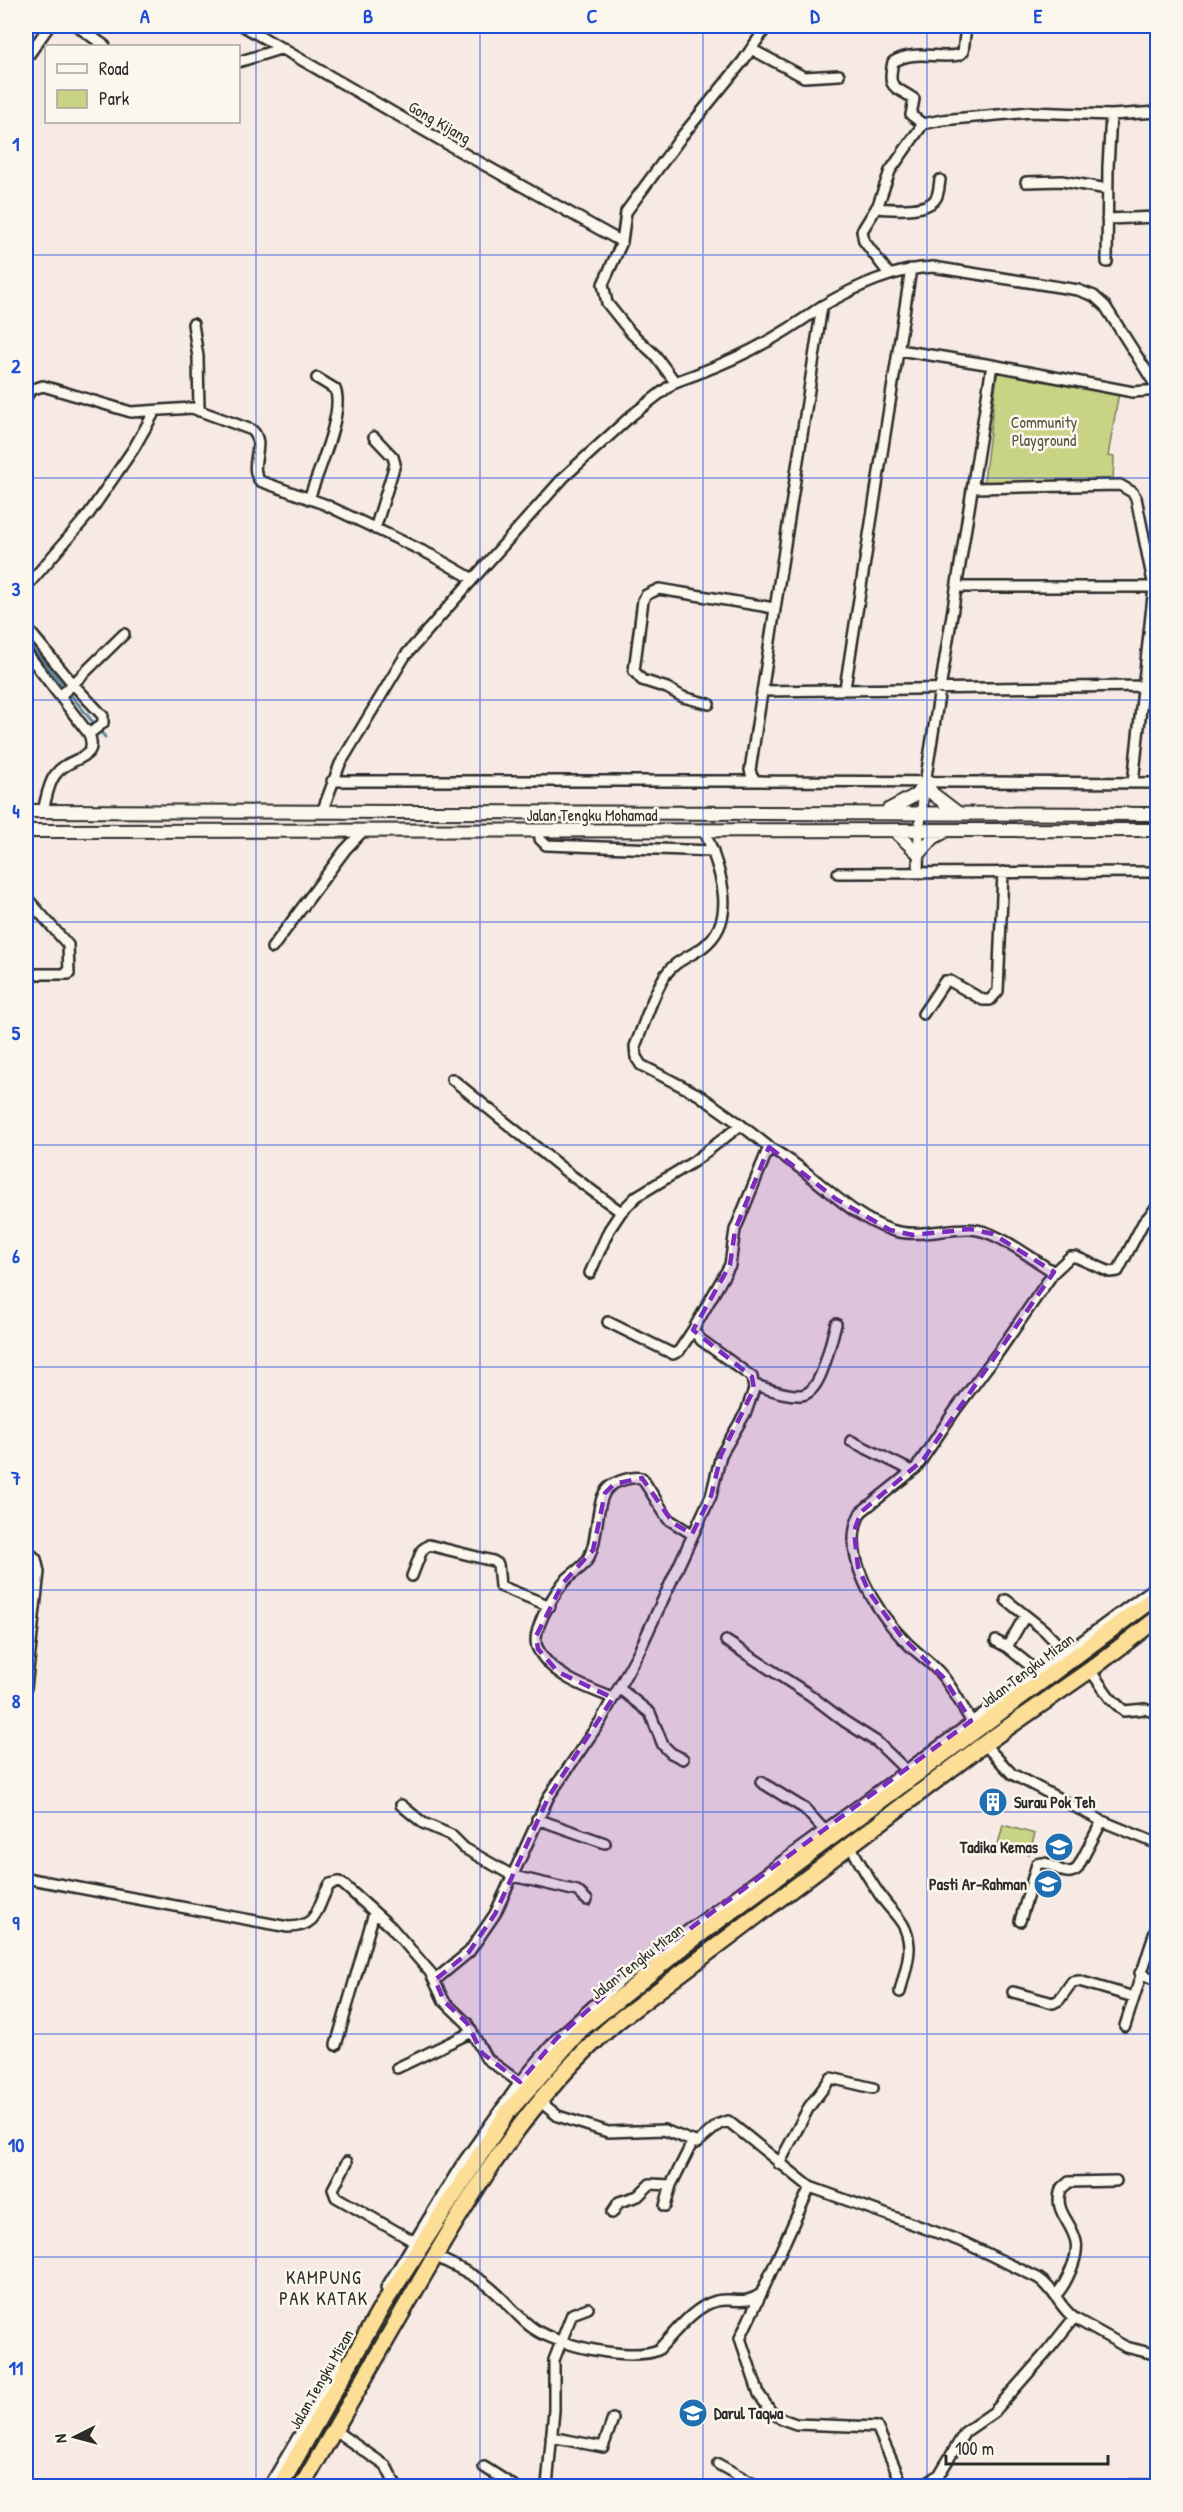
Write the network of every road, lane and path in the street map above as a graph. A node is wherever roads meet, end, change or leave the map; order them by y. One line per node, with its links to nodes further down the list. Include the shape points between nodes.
1 (47, 26): 9 (street)
2 (77, 26): 6 (street)
3 (243, 26): 7 (street, Gong Kijang)
4 (767, 26): 8 (street)
5 (966, 26): 14 (street, via 963,52 959,55 913,55 893,62 892,85 914,99 911,115)
6 (104, 45)
7 (283, 48): 10 (street); 21 (street, Gong Kijang)
8 (751, 49): 11 (street, via 804,77); 21 (street, via 626,212)
9 (26, 59)
10 (240, 61)
11 (839, 75)
12 (1158, 112): 13 (street)
13 (1111, 115): 14 (street, via 1030,112); 17 (street)
14 (923, 124): 18 (street, via 890,171)
15 (940, 180): 18 (street, via 936,198 928,204 903,209)
16 (1026, 182): 17 (street, via 1062,181)
17 (1107, 189): 20 (street)
18 (876, 208): 24 (street, via 863,226 862,237)
19 (1158, 217): 20 (street)
20 (1107, 219): 22 (street)
21 (622, 242): 30 (street, via 603,284 604,296)
22 (1107, 262)
23 (911, 269): 24 (street); 27 (street); 31 (street, via 933,267 1085,292 1105,306)
24 (889, 274): 25 (street)
25 (822, 306): 30 (street, via 768,343); 43 (street)
26 (193, 324): 34 (street)
27 (899, 350): 28 (street); 49 (street)
28 (992, 365): 31 (street, via 1133,392); 36 (street)
29 (317, 378): 37 (street, via 334,389 337,401)
30 (675, 382): 39 (street, via 564,477)
31 (1158, 390)
32 (26, 398): 33 (street, via 30,390 43,386 123,410)
33 (155, 411): 34 (street); 40 (street, via 88,515)
34 (199, 411): 37 (street, via 252,430 258,439 254,472 260,482)
35 (374, 437): 38 (street, via 393,456 395,464)
36 (973, 488): 41 (street); 42 (street, via 1124,487 1136,498)
37 (309, 499): 38 (street)
38 (375, 529): 39 (street)
39 (473, 579): 55 (street, via 405,656)
40 (26, 587)
41 (957, 587): 42 (street); 50 (street)
42 (1154, 587): 48 (street)
43 (774, 608): 51 (street); 53 (street, via 659,589 646,595 634,671 642,680)
44 (26, 627): 47 (street)
45 (124, 634): 47 (street)
46 (26, 652): 52 (street)
47 (72, 686): 52 (street); 54 (street, via 103,716 101,725)
48 (1143, 686): 50 (street); 58 (street)
49 (845, 688): 50 (street); 51 (street)
50 (941, 688): 57 (street)
51 (762, 691): 56 (street, via 750,770)
52 (62, 695): 54 (street)
53 (709, 704)
54 (91, 733): 61 (street, via 92,748 88,754 60,768 53,777)
55 (332, 781): 56 (street); 62 (street)
56 (757, 781): 57 (street)
57 (925, 783): 58 (street); 63 (main road, via 916,795); 64 (street); 65 (main road)
58 (1133, 783): 59 (street)
59 (1158, 783)
60 (26, 811): 61 (main road, Jalan Tengku Mohamad)
61 (43, 811): 62 (main road, Jalan Tengku Mohamad)
62 (322, 812): 63 (main road, Jalan Tengku Mohamad)
63 (881, 813): 64 (main road, Jalan Tengku Mohamad)
64 (921, 813): 65 (main road, Jalan Tengku Mohamad); 74 (street)
65 (958, 813): 66 (main road, Jalan Tengku Mohamad)
66 (1158, 814)
67 (1158, 830): 72 (main road, Jalan Tengku Mohamad)
68 (26, 831): 69 (main road, Jalan Tengku Mohamad)
69 (363, 831): 70 (main road, Jalan Tengku Mohamad); 82 (street)
70 (540, 831): 71 (main road, Jalan Tengku Mohamad); 75 (street, via 540,839 546,845)
71 (705, 831): 73 (main road, Jalan Tengku Mohamad); 75 (street)
72 (945, 831): 74 (main road, Jalan Tengku Mohamad); 76 (main road)
73 (896, 832): 74 (main road, Jalan Tengku Mohamad); 76 (main road)
74 (919, 832): 76 (street)
75 (712, 851): 86 (street, via 723,884 725,907 719,927 703,947 680,960 665,975 635,1046 636,1057 641,1065 699,1095)
76 (919, 854): 77 (street)
77 (918, 872): 78 (street); 80 (street)
78 (1003, 872): 79 (street); 84 (street, via 998,991 990,1000 983,1000 945,981)
79 (1158, 872)
80 (838, 873)
81 (26, 897): 83 (street, via 68,945 69,974)
82 (272, 948)
83 (26, 974)
84 (923, 1014)
85 (452, 1079): 89 (street)
86 (741, 1125): 87 (street); 89 (street, via 693,1162 637,1196)
87 (769, 1147): 90 (street, via 836,1199 890,1230 914,1235 970,1229 993,1234); 94 (street, via 735,1230 730,1265)
88 (1158, 1206): 90 (street, via 1143,1223 1118,1271 1110,1272 1071,1257)
89 (621, 1212): 91 (street)
90 (1053, 1272): 97 (street)
91 (590, 1273)
92 (608, 1322): 94 (street, via 673,1354)
93 (836, 1324): 95 (street, via 818,1381 810,1392 791,1395)
94 (693, 1330): 95 (street, via 752,1377)
95 (755, 1385): 98 (street, via 746,1412 720,1455 711,1496)
96 (851, 1441): 97 (street)
97 (912, 1471): 117 (street, via 861,1512 854,1531 858,1567 869,1592 900,1635 944,1678)
98 (692, 1534): 104 (street, via 668,1519 642,1478 614,1484 605,1493 588,1560 563,1582); 114 (street)
99 (26, 1550): 113 (street, via 36,1559 39,1572)
100 (412, 1576): 104 (street, via 422,1550 429,1545 498,1563 500,1586)
101 (1158, 1585): 110 (street)
102 (1158, 1595): 145 (highway, Jalan Tengku Mizan, via 687,1944 581,2029)
103 (1006, 1600): 105 (street)
104 (550, 1605): 115 (street, via 540,1622 537,1649 558,1672)
105 (1025, 1616): 109 (street); 110 (street)
106 (1158, 1618): 111 (highway, Jalan Tengku Mizan)
107 (726, 1641): 120 (street, via 877,1742)
108 (996, 1641): 109 (street)
109 (1007, 1647): 112 (street)
110 (1065, 1652): 112 (street)
111 (1090, 1670): 116 (street, via 1124,1711 1145,1709); 118 (highway, Jalan Tengku Mizan)
112 (1038, 1672): 117 (street)
113 (26, 1688)
114 (619, 1688): 115 (street); 119 (street, via 650,1713 663,1745)
115 (613, 1698): 123 (street)
116 (1158, 1714)
117 (971, 1721): 120 (street)
118 (984, 1744): 124 (street, via 1012,1774); 128 (highway, Jalan Tengku Mizan)
119 (683, 1760)
120 (906, 1770): 125 (street)
121 (761, 1782): 125 (street, via 804,1809)
122 (401, 1804): 129 (street, via 423,1823 451,1835 464,1848)
123 (537, 1819): 126 (street); 129 (street)
124 (1102, 1821): 127 (street); 133 (street, via 1072,1873 1046,1862 1037,1864)
125 (824, 1830): 145 (street, via 626,1976 557,2038)
126 (605, 1843)
127 (1158, 1844)
128 (850, 1845): 138 (street, via 884,1901 900,1919 909,1942); 147 (highway, Jalan Tengku Mizan, via 619,2020 585,2048)
129 (513, 1876): 131 (street, via 577,1891); 136 (street, via 475,1946)
130 (26, 1878): 132 (street, via 294,1927 317,1914 330,1884 339,1882)
131 (587, 1900)
132 (374, 1912): 136 (street); 143 (street)
133 (1020, 1920)
134 (1158, 1922): 135 (street)
135 (1140, 1972): 137 (street); 140 (street)
136 (435, 1980): 142 (street, via 444,2001)
137 (1158, 1981)
138 (900, 1992)
139 (1013, 1992): 140 (street, via 1053,2003 1072,1982 1079,1981)
140 (1134, 1997): 141 (street)
141 (1125, 2026)
142 (472, 2032): 144 (street); 145 (street, via 486,2058)
143 (336, 2045)
144 (397, 2068)
145 (523, 2085): 156 (street, via 461,2165); 172 (highway, Jalan Tengku Mizan, via 383,2305)
146 (873, 2088): 150 (street, via 831,2078 809,2107)
147 (538, 2100): 148 (street, via 558,2116 608,2132 664,2130); 157 (highway, Jalan Tengku Mizan)
148 (693, 2141): 150 (street, via 702,2141 719,2124 728,2121); 152 (street)
149 (347, 2162): 156 (street, via 333,2188 336,2197)
150 (779, 2164): 153 (street)
151 (1116, 2181): 159 (street, via 1069,2182 1061,2189 1059,2206 1076,2249 1067,2280)
152 (671, 2185): 154 (street); 155 (street, via 650,2184 638,2196 618,2202)
153 (810, 2187): 158 (street); 159 (street, via 963,2242 1038,2278)
154 (665, 2206)
155 (612, 2213)
156 (413, 2241): 171 (street)
157 (435, 2256): 162 (street, via 485,2283 531,2327); 165 (highway, Jalan Tengku Mizan)
158 (761, 2294): 162 (street, via 746,2302 727,2300 706,2305 649,2354 625,2355); 178 (street, via 740,2338 759,2394 771,2412 796,2424 877,2427)
159 (1056, 2295): 161 (street)
160 (588, 2308): 162 (street, via 572,2314)
161 (1074, 2318): 163 (street, via 1126,2347); 179 (street, via 994,2412 960,2438 939,2475)
162 (562, 2342): 166 (street, via 554,2360)
163 (1158, 2355)
164 (613, 2419): 166 (street, via 603,2447)
165 (334, 2430): 173 (highway, Jalan Tengku Mizan); 174 (street, via 386,2466)
166 (551, 2437): 176 (street)
167 (718, 2464): 177 (street)
168 (484, 2466): 175 (street)
169 (1131, 2485): 170 (street)
170 (1158, 2486)
171 (269, 2487)
172 (280, 2487)
173 (302, 2487)
174 (396, 2487)
175 (514, 2487)
176 (547, 2487)
177 (757, 2487)
178 (903, 2487)
179 (920, 2487)

